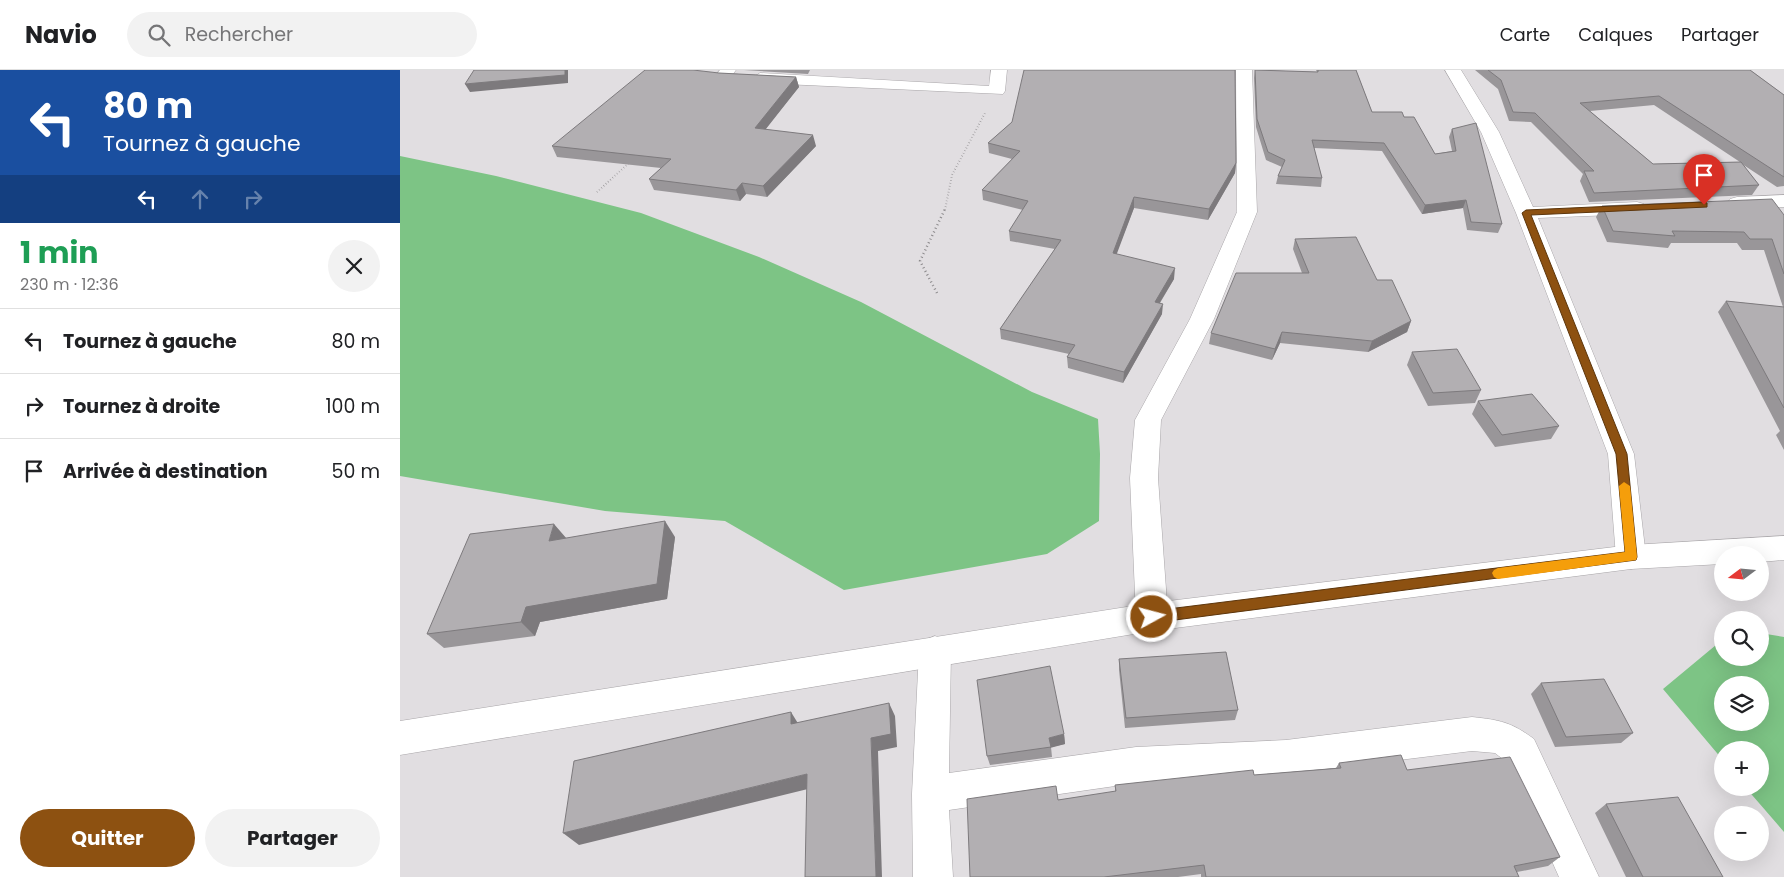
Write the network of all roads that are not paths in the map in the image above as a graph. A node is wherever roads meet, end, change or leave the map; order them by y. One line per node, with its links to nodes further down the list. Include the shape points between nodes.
1 (999, 70): 4 (street, via 997,91)
2 (1244, 70): 12 (street, via 1247,212 1202,320 1148,420 1144,478)
3 (1453, 70): 9 (street, via 1490,132)
4 (725, 73): 5 (street)
5 (703, 74)
6 (1784, 201): 7 (street)
7 (1714, 204)
8 (1655, 207): 9 (street)
9 (1526, 213): 11 (street, via 1621,454)
10 (1784, 548): 11 (street)
11 (1631, 557): 12 (street)
12 (1152, 617): 13 (street)
13 (935, 651): 14 (street); 15 (street)
14 (400, 738)
15 (930, 794): 16 (street); 17 (street, via 1136,766 1286,757 1472,734 1502,736 1521,751)
16 (933, 877)
17 (1579, 877)

